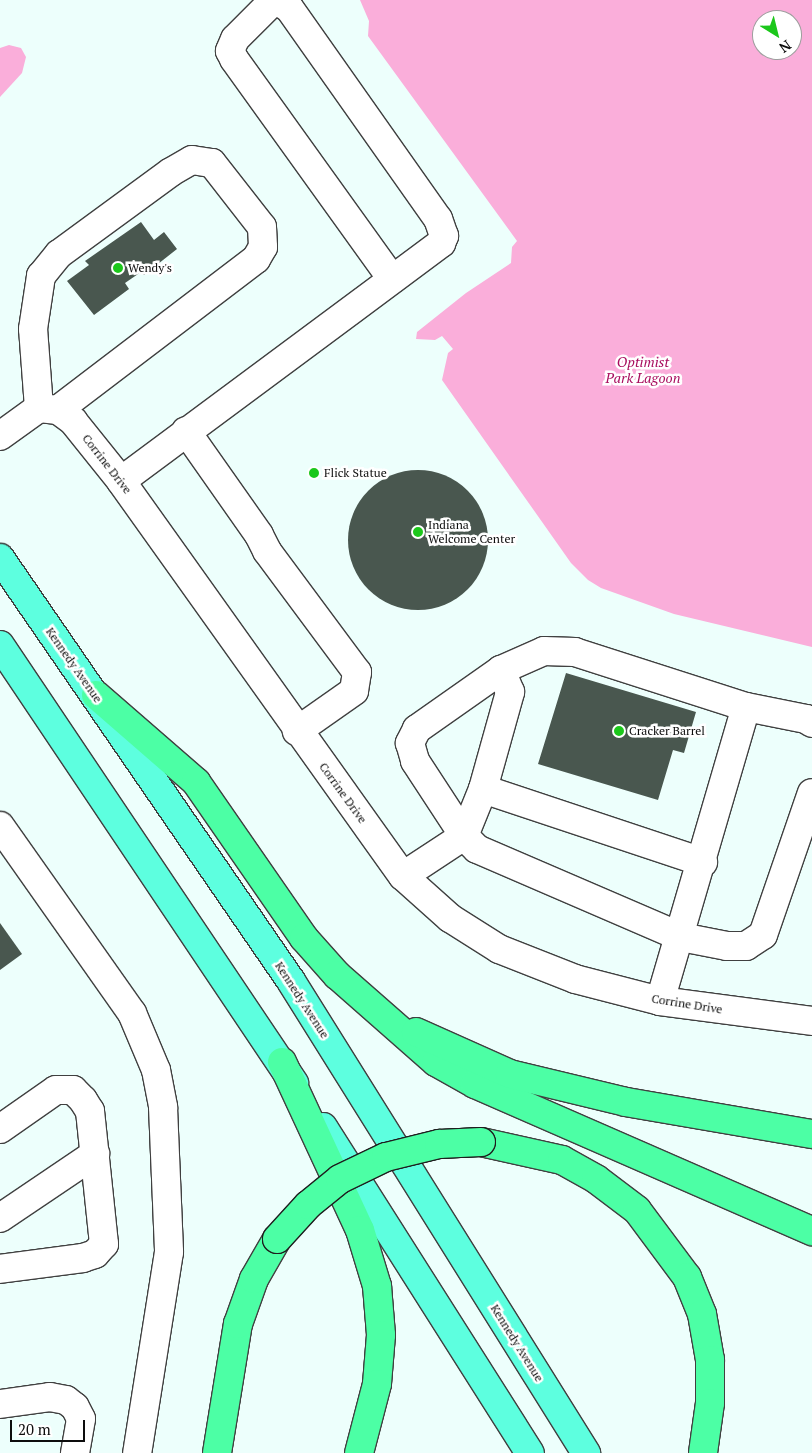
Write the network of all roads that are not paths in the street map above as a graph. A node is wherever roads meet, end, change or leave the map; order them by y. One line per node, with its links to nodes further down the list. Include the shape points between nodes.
1 (392, 279): 1 (street, via 441,244 443,227 289,8 279,2 270,4 235,39 230,51); 3 (street)
2 (48, 409): 2 (street, via 256,259 263,247 262,227 212,163 192,160 171,172 60,254 41,276 33,329); 4 (street); 5 (street, Corrine Drive, via 73,421)
3 (186, 431): 5 (street); 12 (street, via 356,672 354,691)
4 (0, 436)
5 (121, 481): 12 (street, Corrine Drive)
6 (0, 558): 9 (main road, Kennedy Avenue)
7 (0, 645): 23 (main road)
8 (502, 670): 10 (street, via 544,650 575,652); 13 (street, via 510,692); 16 (street, via 417,729 410,743 415,761)
9 (96, 695): 21 (highway, via 196,782 304,938 337,975); 36 (main road, Kennedy Avenue, via 291,980)
10 (746, 707): 11 (street, via 806,719); 17 (street)
11 (812, 724)
12 (297, 731): 18 (street, Corrine Drive)
13 (484, 789): 16 (street); 17 (street)
14 (812, 793): 19 (street, via 763,935 746,946)
15 (0, 826): 32 (street, via 132,1012 156,1070 163,1107 169,1252)
16 (464, 836): 18 (street); 19 (street, via 477,849)
17 (702, 862): 19 (street)
18 (404, 876): 20 (street, Corrine Drive, via 450,918 498,949 575,979)
19 (681, 937): 20 (street)
20 (660, 1001): 22 (street, Corrine Drive)
21 (382, 1017): 25 (highway, via 510,1074 626,1102); 28 (highway, via 436,1062 475,1084)
22 (812, 1021)
23 (282, 1062): 34 (highway, via 360,1230 377,1286 381,1336 377,1384); 35 (main road)
24 (0, 1129): 26 (street, via 56,1090 73,1090 90,1110)
25 (812, 1134)
26 (95, 1154): 27 (street); 29 (street, via 104,1244 95,1254 83,1258)
27 (0, 1218)
28 (812, 1231)
29 (0, 1270)
30 (0, 1404): 31 (street, via 50,1397 66,1400 75,1407 81,1419)
31 (75, 1453)
32 (137, 1453)
33 (216, 1453): 37 (highway, bridge, via 238,1324 254,1279 276,1239 308,1205 340,1180 386,1157 439,1144 481,1142 562,1160 596,1179 637,1210 682,1270 702,1314 710,1360 710,1403)
34 (359, 1453)
35 (530, 1453)
36 (586, 1453)
37 (703, 1453)

